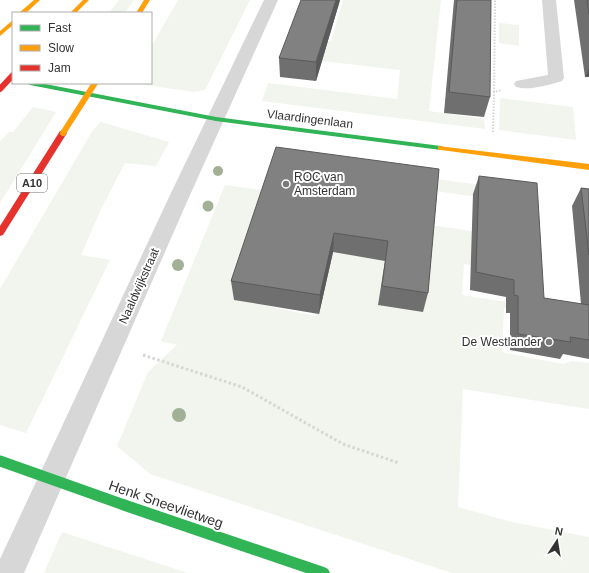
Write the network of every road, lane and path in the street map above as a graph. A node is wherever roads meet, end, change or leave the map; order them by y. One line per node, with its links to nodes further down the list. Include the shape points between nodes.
1 (36, 0): 7 (main road)
2 (86, 0): 8 (main road)
3 (147, 0): 9 (main road)
4 (271, 0): 20 (street, Naaldwijkstraat)
5 (495, 0): 19 (path)
6 (549, 0): 17 (street, via 556,78)
7 (23, 12)
8 (74, 12)
9 (140, 12)
10 (12, 23): 11 (main road)
11 (0, 34)
12 (12, 76): 18 (main road, bridge)
13 (0, 77): 14 (main road)
14 (12, 80)
15 (35, 84): 20 (main road, Vlaardingenlaan)
16 (94, 84): 23 (main road, A10, bridge)
17 (522, 84): 19 (path)
18 (0, 90)
19 (494, 92): 21 (path)
20 (216, 119): 22 (main road, Vlaardingenlaan); 27 (street, Naaldwijkstraat)
21 (493, 137)
22 (589, 167)
23 (0, 233)
24 (143, 355): 26 (path, via 242,386 343,444)
25 (0, 461): 28 (main road, Henk Sneevlietweg, bridge)
26 (399, 463)
27 (8, 573)
28 (324, 573)

